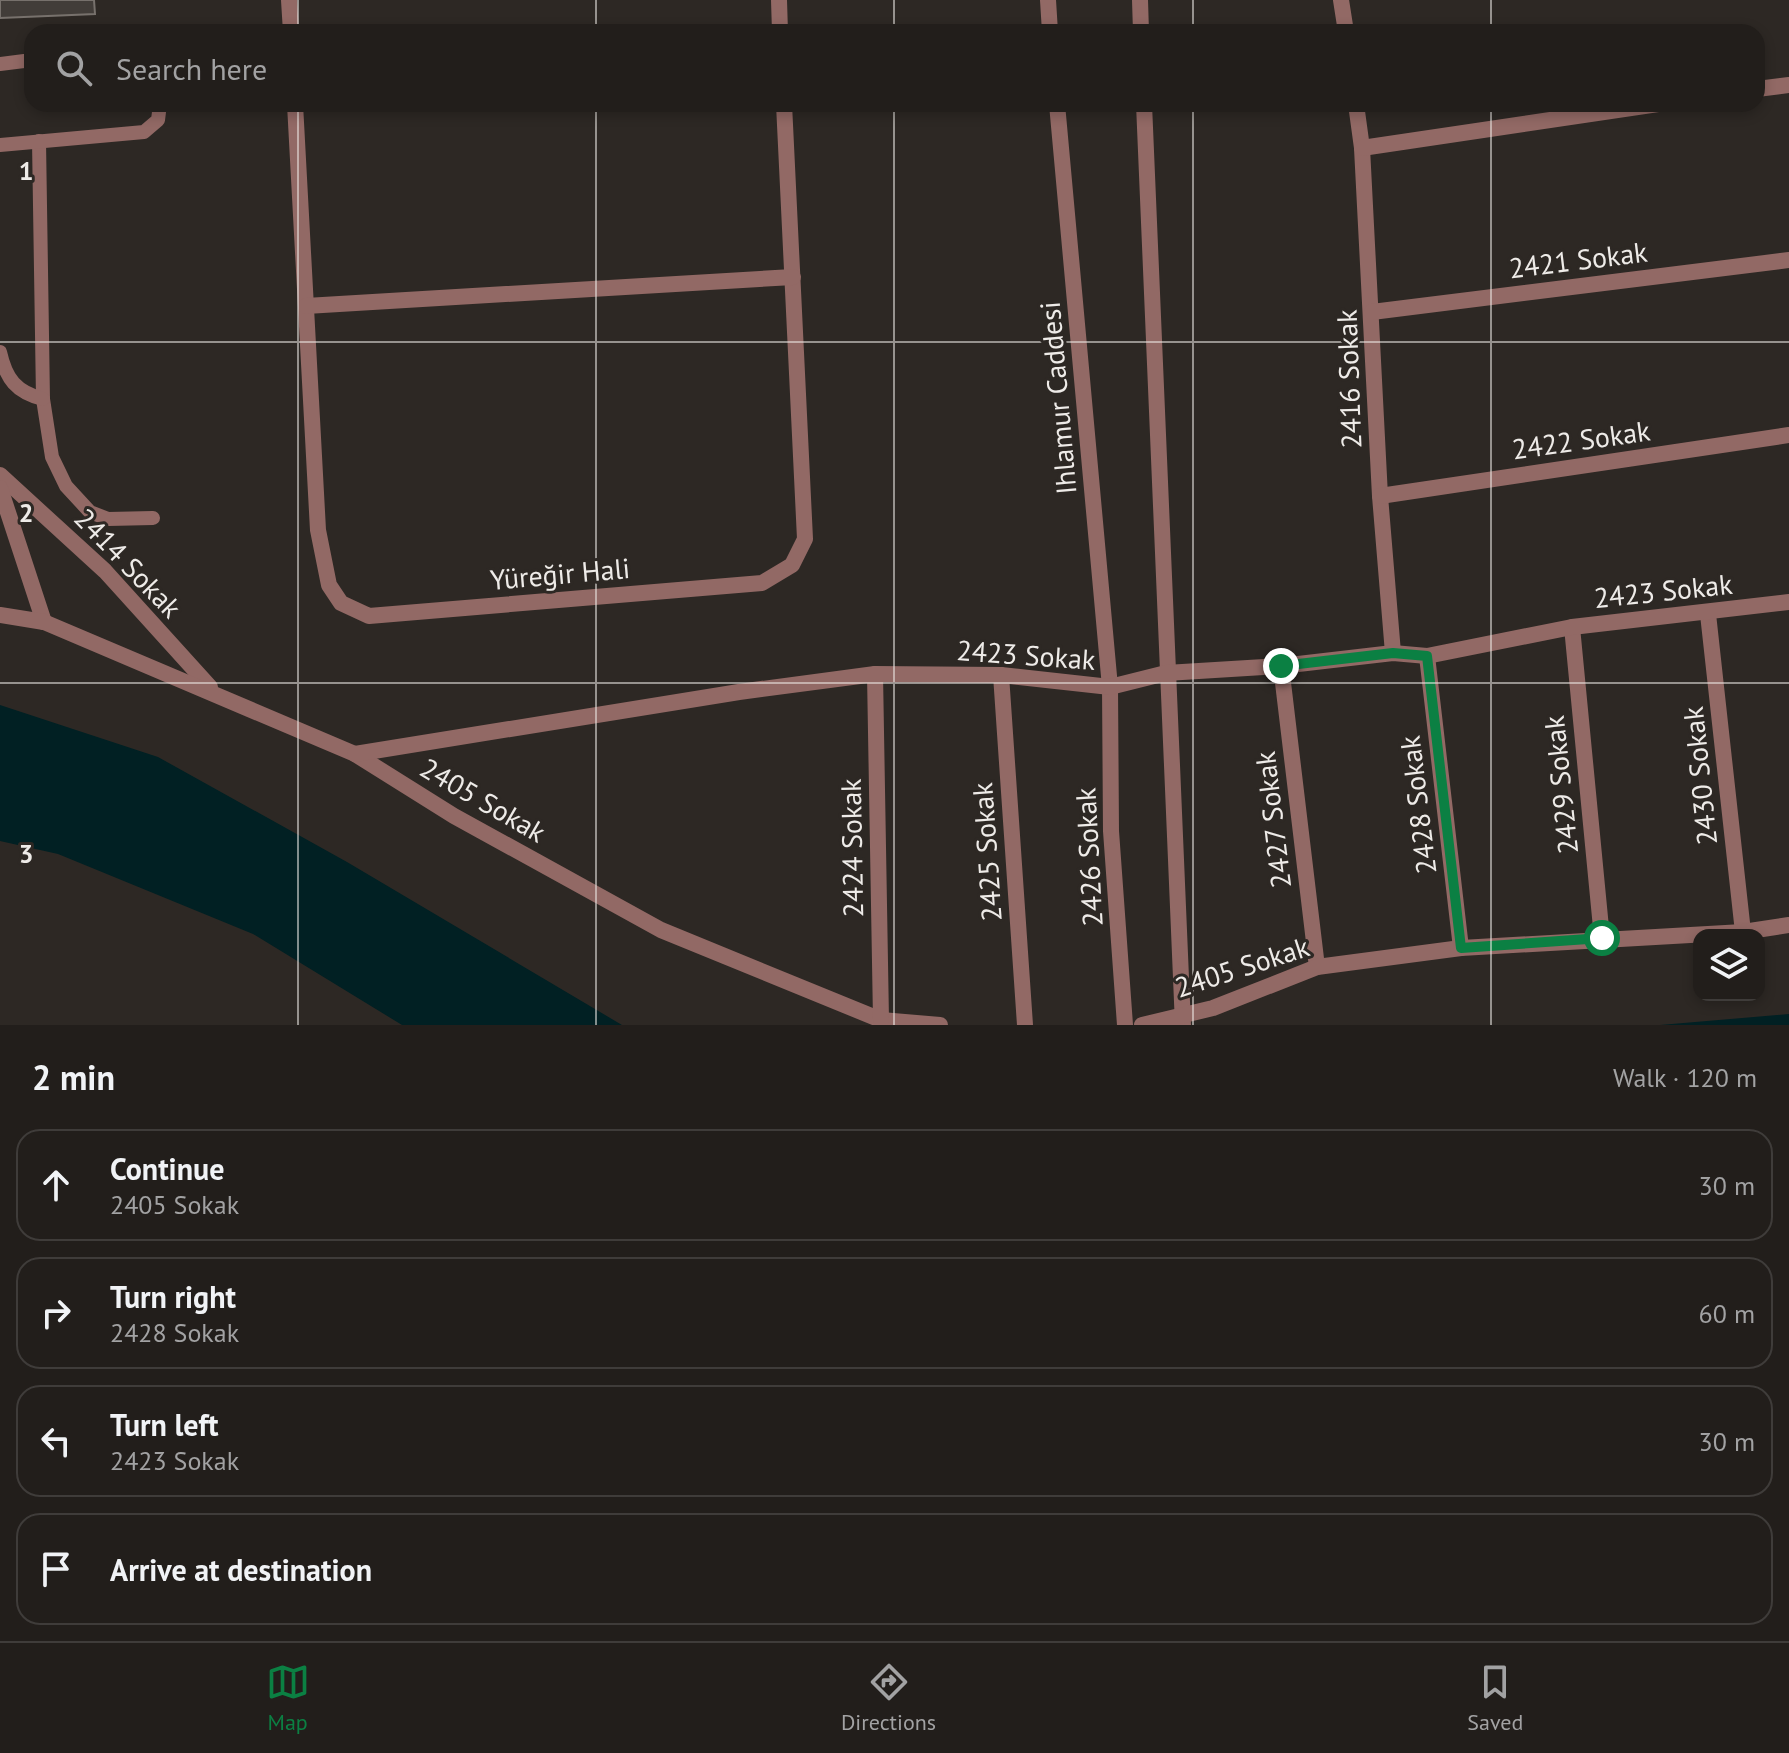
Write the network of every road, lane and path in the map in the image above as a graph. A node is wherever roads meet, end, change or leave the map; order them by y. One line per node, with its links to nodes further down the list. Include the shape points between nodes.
1 (289, 0): 6 (street)
2 (779, 0): 7 (street)
3 (1048, 0): 8 (street)
4 (1140, 0): 9 (street)
5 (1341, 0): 10 (street)
6 (290, 24)
7 (780, 24)
8 (1050, 24)
9 (1141, 24)
10 (1345, 24)
11 (24, 61): 12 (lane)
12 (0, 64)
13 (1789, 85): 14 (street)
14 (1765, 88)
15 (159, 112): 22 (lane, via 144,132)
16 (295, 112): 27 (street, Yüreğir Hali)
17 (784, 112): 26 (street, Yüreğir Hali)
18 (1058, 112): 47 (street, Ihlamur Caddesi)
19 (1144, 112): 44 (street)
20 (1357, 112): 24 (street, 2416 Sokak)
21 (1604, 112): 24 (street)
22 (39, 141): 23 (lane); 30 (lane)
23 (0, 145)
24 (1362, 148): 28 (street, 2416 Sokak)
25 (1789, 260): 28 (street, 2421 Sokak)
26 (793, 277): 27 (street); 27 (street, Yüreğir Hali, via 805,539 792,565 762,583 369,616 341,603 329,585 318,530)
27 (306, 306)
28 (1372, 312): 34 (street, 2416 Sokak)
29 (0, 352): 30 (lane, via 12,384)
30 (43, 399): 35 (lane, via 57,473 76,498 90,512 108,519)
31 (1789, 435): 34 (street, 2422 Sokak)
32 (0, 475): 48 (street, 2414 Sokak, via 105,571)
33 (0, 488): 39 (street)
34 (1380, 496): 41 (street, 2416 Sokak)
35 (153, 518)
36 (1789, 602): 37 (street, 2423 Sokak)
37 (1708, 614): 40 (street, 2423 Sokak); 51 (street, 2430 Sokak)
38 (0, 615): 39 (street, 2405 Sokak)
39 (44, 622): 48 (street, 2405 Sokak)
40 (1572, 627): 42 (street, 2423 Sokak); 54 (street, 2429 Sokak)
41 (1393, 653): 42 (street, 2423 Sokak); 43 (street, 2423 Sokak)
42 (1427, 656): 55 (street, 2428 Sokak)
43 (1281, 666): 44 (street, 2423 Sokak); 56 (street, 2427 Sokak)
44 (1166, 673): 47 (street, 2423 Sokak); 58 (street)
45 (875, 674): 46 (street, 2423 Sokak); 49 (street, 2423 Sokak); 57 (street, 2424 Sokak)
46 (1001, 675): 47 (street, 2423 Sokak); 60 (street, 2425 Sokak)
47 (1110, 687): 61 (street, 2426 Sokak, via 1111,831)
48 (214, 692): 49 (street, 2405 Sokak)
49 (355, 754): 57 (street, 2405 Sokak, via 454,816 661,930)
50 (1789, 925): 52 (street, 2405 Sokak)
51 (1743, 929)
52 (1763, 929)
53 (1693, 934): 54 (street, 2405 Sokak)
54 (1602, 938): 55 (street, 2405 Sokak)
55 (1461, 948): 56 (street, 2405 Sokak)
56 (1317, 967): 58 (street, 2405 Sokak)
57 (881, 1020): 59 (street, 2405 Sokak)
58 (1182, 1020): 62 (street, 2405 Sokak)
59 (940, 1025)
60 (1025, 1025)
61 (1125, 1025)
62 (1142, 1025)

